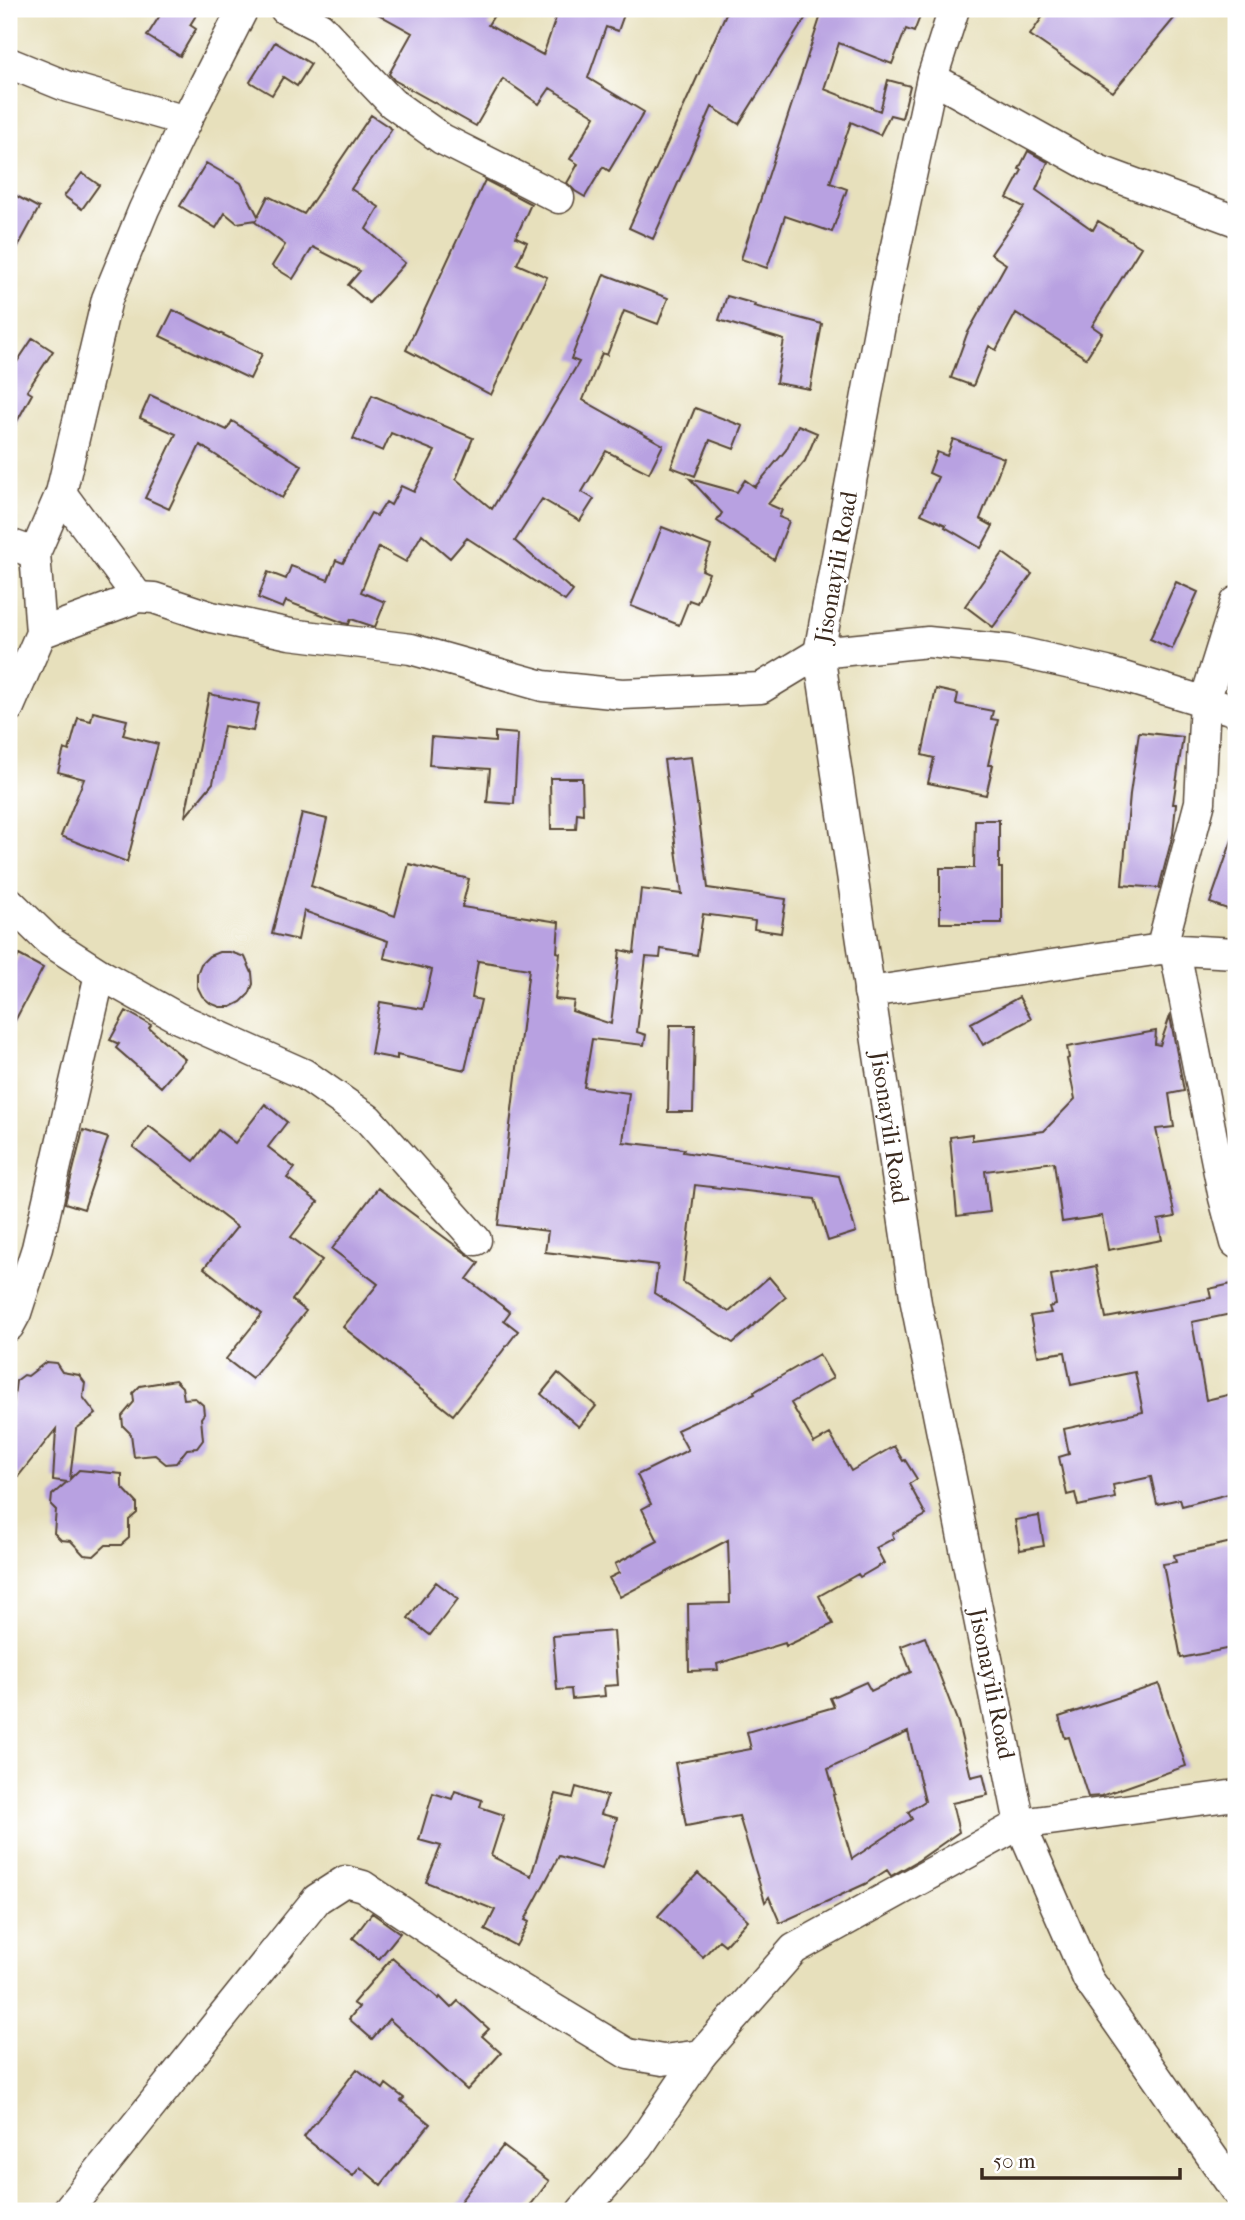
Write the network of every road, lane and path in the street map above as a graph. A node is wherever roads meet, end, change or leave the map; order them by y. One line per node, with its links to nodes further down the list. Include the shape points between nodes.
1 (243, 9): 6 (street)
2 (285, 9): 7 (street, via 320,27 392,103 442,139)
3 (954, 9): 5 (street, Jisonayili Road)
4 (9, 63): 6 (street, via 68,87)
5 (932, 78): 8 (street, via 1098,170); 14 (street, Jisonayili Road)
6 (186, 121): 9 (street, via 107,299)
7 (559, 198)
8 (1236, 221)
9 (61, 493): 10 (street); 11 (street)
10 (22, 549): 13 (street)
11 (138, 597): 13 (street); 14 (street, via 290,634 411,649 543,686 622,694 761,688)
12 (1236, 602): 15 (street)
13 (41, 633): 16 (street)
14 (819, 653): 15 (street, via 928,642 1009,650); 22 (street, Jisonayili Road)
15 (1205, 701): 17 (street); 19 (street, via 1200,802)
16 (9, 707)
17 (1236, 711)
18 (9, 902): 21 (street, via 49,941)
19 (1168, 950): 20 (street); 22 (street); 24 (street)
20 (1236, 953)
21 (100, 974): 23 (street, via 178,1018 304,1074 368,1119); 25 (street, via 37,1248)
22 (869, 992): 27 (street, Jisonayili Road, via 916,1303)
23 (477, 1240)
24 (1236, 1243)
25 (9, 1326)
26 (1236, 1795): 27 (street)
27 (1020, 1824): 28 (street, via 794,1949); 29 (street, Jisonayili Road, via 1088,1979)
28 (701, 2055): 30 (street, via 663,2060 628,2054 363,1886 345,1881 317,1899); 31 (street, via 639,2146)
29 (1236, 2191)
30 (67, 2211)
31 (582, 2211)

